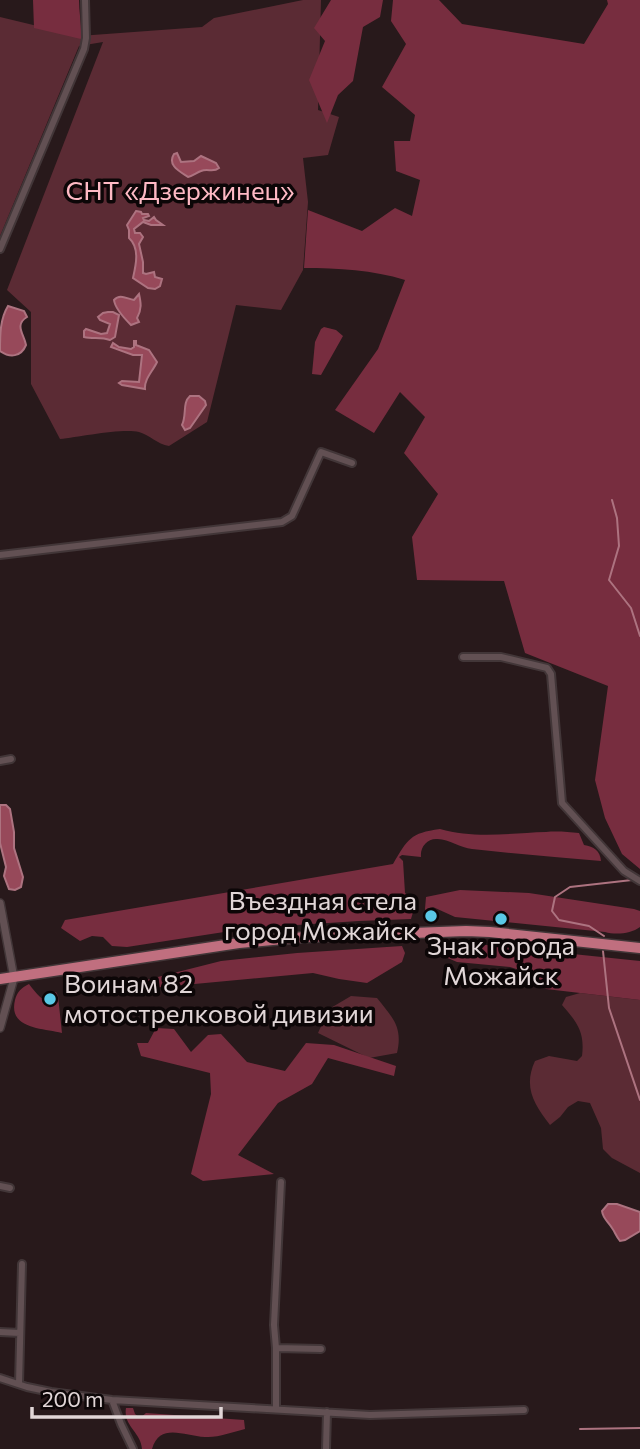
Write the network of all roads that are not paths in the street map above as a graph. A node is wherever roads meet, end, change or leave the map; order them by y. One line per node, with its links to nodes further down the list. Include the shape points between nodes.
1 (85, 0): 2 (street, via 84,49)
2 (0, 249)
3 (352, 463): 4 (street, via 321,452 292,516 282,523)
4 (0, 555)
5 (463, 657): 8 (street, via 500,657 547,668 562,803 624,871)
6 (11, 759): 7 (street)
7 (0, 761)
8 (640, 881)
9 (0, 903): 11 (street)
10 (640, 948): 11 (main road, via 474,931 340,935 239,943)
11 (14, 978): 12 (main road); 13 (street)
12 (0, 979)
13 (0, 1028)
14 (281, 1182): 20 (street)
15 (0, 1186): 16 (street)
16 (10, 1188)
17 (22, 1264): 19 (street)
18 (0, 1332): 19 (street)
19 (20, 1333): 23 (street)
20 (276, 1348): 21 (street); 25 (street)
21 (321, 1349)
22 (0, 1378): 23 (street)
23 (19, 1384): 24 (street)
24 (112, 1400): 25 (street); 28 (street)
25 (276, 1409): 27 (street)
26 (524, 1410): 27 (street)
27 (327, 1412): 29 (street)
28 (133, 1449)
29 (326, 1449)

